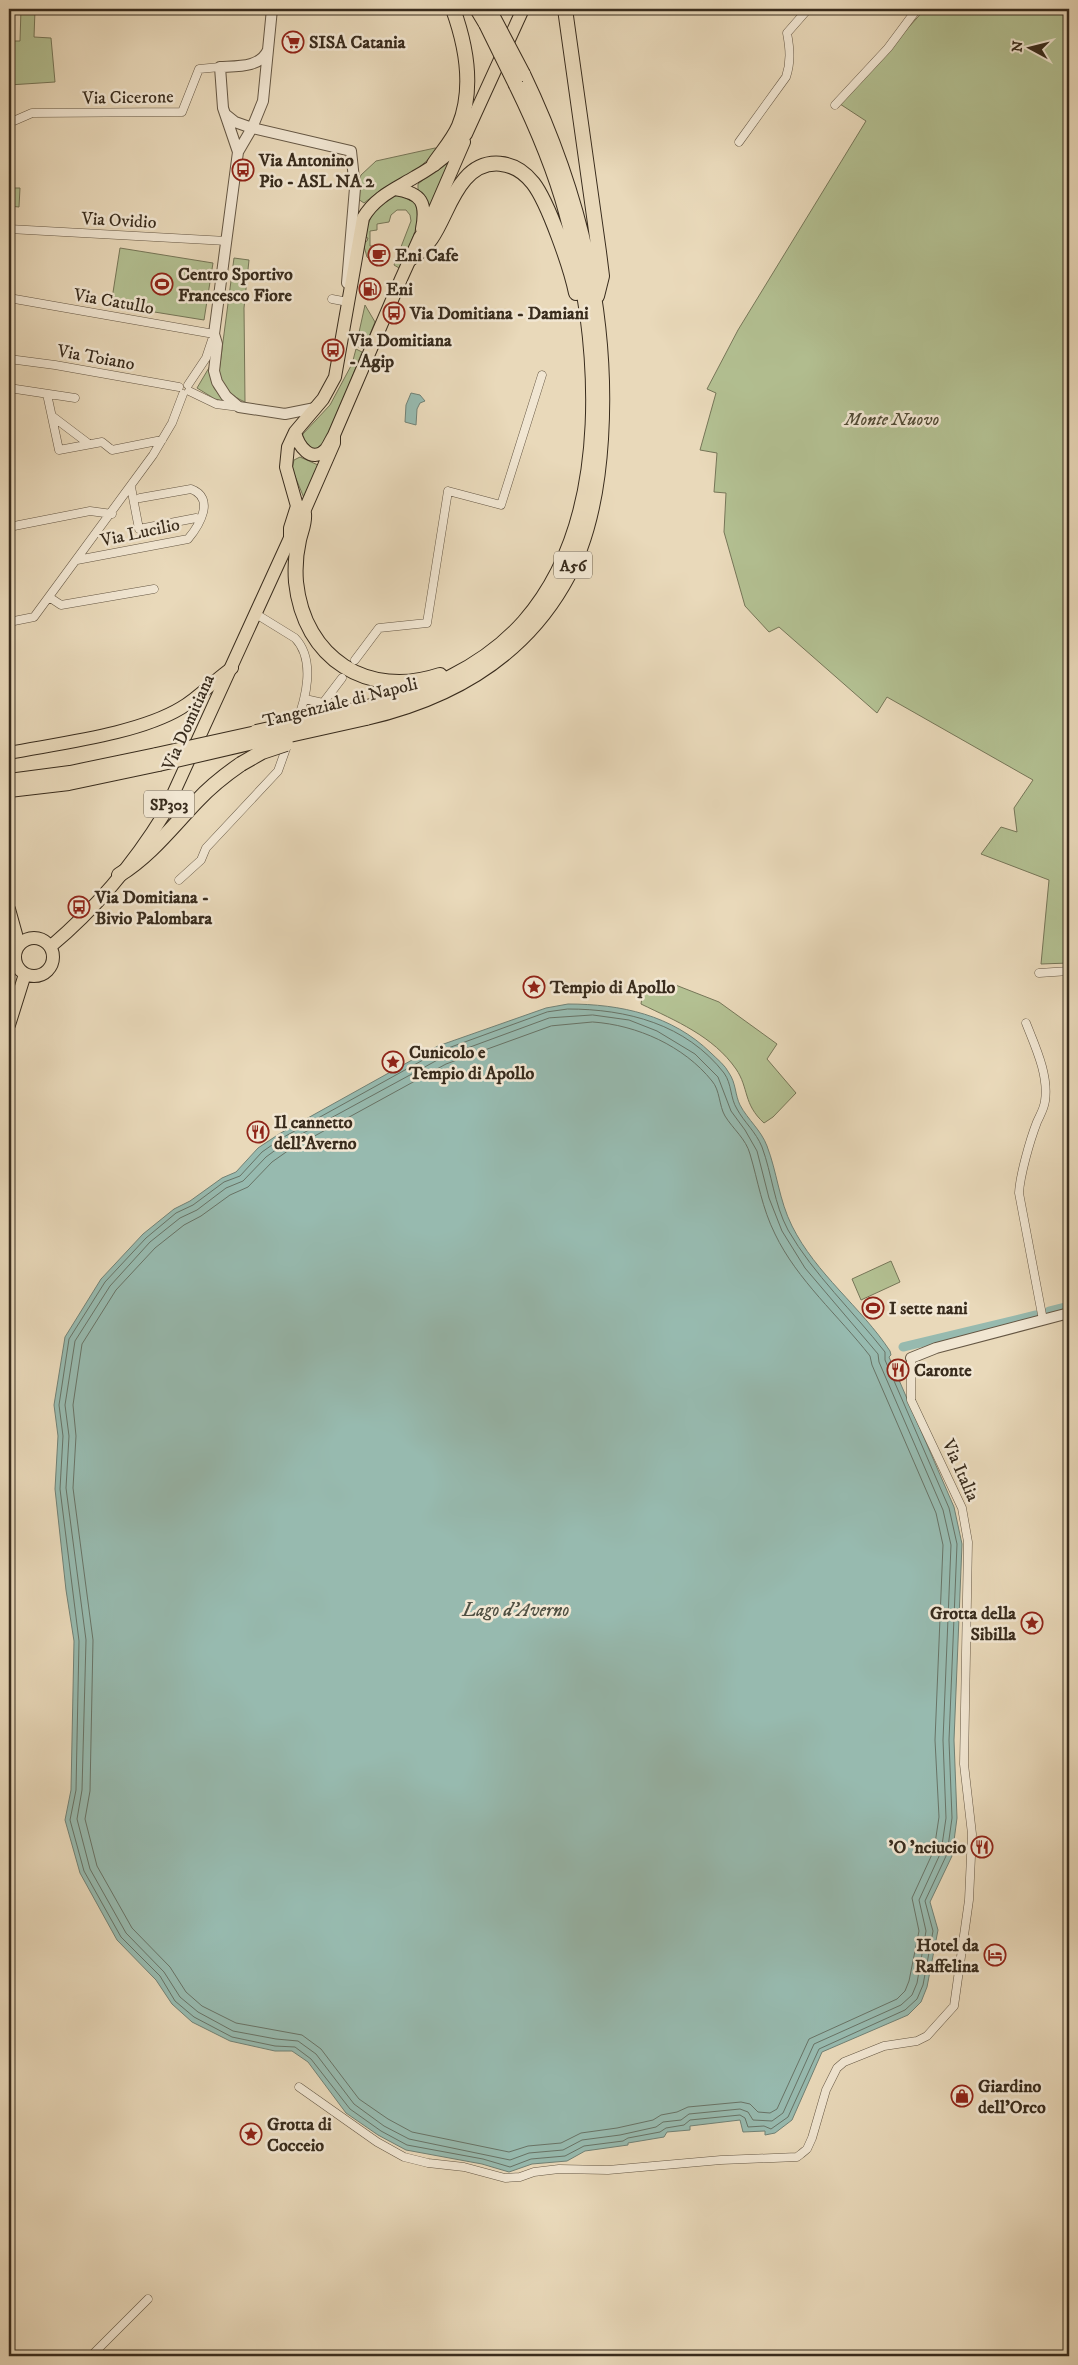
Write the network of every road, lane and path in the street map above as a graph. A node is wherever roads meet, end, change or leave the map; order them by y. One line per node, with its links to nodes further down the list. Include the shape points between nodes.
1 (272, 9): 9 (street)
2 (453, 9): 21 (highway, via 466,64 465,101 459,127)
3 (477, 9): 8 (highway, Tangenziale di Napoli / A56)
4 (523, 9): 18 (main road)
5 (565, 9): 30 (highway, via 602,276)
6 (808, 9): 19 (street, via 787,33 790,49 786,77)
7 (917, 9): 13 (street, via 888,48)
8 (489, 16): 30 (highway, Tangenziale di Napoli / A56, bridge, via 520,79 563,203)
9 (268, 49): 10 (street, via 262,59); 12 (street, via 270,66)
10 (252, 64): 11 (street); 12 (street, via 261,66)
11 (220, 67): 15 (street); 16 (street, Via Cicerone, via 199,68 182,112 32,113)
12 (265, 77): 14 (street)
13 (835, 105)
14 (259, 113): 15 (street, via 241,120); 17 (street)
15 (225, 114): 17 (street); 20 (street)
16 (9, 123)
17 (252, 128): 20 (street); 29 (street, via 351,151 355,188 347,273)
18 (466, 134): 21 (main road, via 451,153); 24 (main road, via 463,149)
19 (739, 142)
20 (238, 152): 25 (street)
21 (434, 164): 22 (main road)
22 (395, 189): 24 (main road, via 412,192 420,200 424,212); 29 (main road, via 376,200 363,218)
23 (9, 229): 25 (street, Via Ovidio)
24 (420, 237): 26 (main road)
25 (227, 241): 31 (street)
26 (410, 259): 30 (highway, via 424,251 458,188 470,174 488,164 511,166 528,178 541,196 577,297); 42 (main road)
27 (9, 298): 31 (street, Via Catullo)
28 (332, 299): 29 (street)
29 (348, 302): 39 (main road, via 335,377)
30 (591, 306): 59 (highway, Tangenziale di Napoli / A56, via 591,434 584,495 573,536 554,579 524,622 501,645); 62 (highway, Tangenziale di Napoli / A56, via 602,382 599,462 579,550 563,584 520,641 488,668 431,698 394,711)
31 (214, 334): 35 (street, Via Lucilio, via 202,366); 38 (street, via 217,382 226,396)
32 (9, 359): 35 (street, Via Toiano)
33 (542, 375): 57 (street, via 501,505 448,491 427,623 379,628)
34 (9, 388): 36 (street)
35 (185, 389): 38 (street, Via Toiano, via 216,404); 43 (street, Via Lucilio)
36 (48, 394): 37 (street); 40 (street)
37 (75, 398)
38 (239, 406): 39 (street, via 285,414)
39 (315, 408): 41 (main road)
40 (52, 416): 44 (street); 44 (street, via 59,450)
41 (295, 432): 42 (main road, via 299,446 314,454 327,448); 51 (main road, via 286,460 297,502)
42 (334, 435): 48 (main road, via 334,443)
43 (162, 440): 44 (street, via 112,450 102,442); 45 (street, Via Lucilio)
44 (89, 444)
45 (131, 487): 47 (street, Via Lucilio); 49 (street, via 139,529)
46 (140, 498): 52 (street, Via Lucilio, via 191,489 202,496 204,514 188,540)
47 (112, 514): 50 (street, via 90,510); 52 (street, Via Lucilio)
48 (304, 514): 51 (main road); 59 (highway, via 296,582 309,625 329,655 357,675 382,682 409,682)
49 (196, 518)
50 (9, 527)
51 (290, 538): 55 (main road, Via Domitiana / SP303)
52 (77, 560): 54 (street, Via Lucilio)
53 (154, 589): 54 (street, via 61,605)
54 (49, 598): 56 (street, Via Lucilio, via 34,617)
55 (256, 614): 58 (main road, Via Domitiana / SP303); 61 (street, via 299,643 307,664)
56 (9, 622)
57 (355, 660)
58 (232, 668): 65 (main road, via 193,701 161,718 140,726); 69 (main road, Via Domitiana / SP303, via 164,814)
59 (460, 673): 62 (highway, Tangenziale di Napoli / A56)
60 (342, 678): 61 (street, via 323,703)
61 (304, 699): 70 (street, via 278,771 206,848 201,860)
62 (365, 713): 63 (highway, Tangenziale di Napoli / A56, bridge); 64 (highway, Tangenziale di Napoli / A56, bridge)
63 (312, 730): 64 (highway, Tangenziale di Napoli / A56, bridge); 69 (highway, bridge, via 302,738 262,752 220,779 139,863)
64 (257, 737): 66 (main road, bridge)
65 (9, 753)
66 (158, 760): 67 (main road); 68 (main road, via 76,782)
67 (9, 780)
68 (9, 791)
69 (120, 875): 72 (main road, Via Domitiana / SP303)
70 (179, 880)
71 (9, 909): 73 (main road)
72 (50, 947): 73 (main road, via 42,940 32,938); 76 (main road, via 52,962 48,970 39,976)
73 (14, 953): 76 (main road, via 17,967)
74 (1069, 971): 75 (street)
75 (1039, 973)
76 (25, 974): 78 (main road)
77 (1026, 1023): 80 (street, via 1042,1070 1046,1100 1020,1179 1020,1200)
78 (9, 1025)
79 (1069, 1313): 80 (street, Via Italia)
80 (1043, 1320): 81 (street, Via Italia, via 936,1348)
81 (911, 1358): 82 (street, Via Italia, via 911,1400 962,1508 968,1542 964,1764 972,1834 969,1900 954,2006 928,2036 884,2046 837,2068 826,2090 807,2149 797,2157 608,2170 559,2169 505,2178 404,2156 377,2142)
82 (299, 2087)
83 (148, 2299): 84 (street)
84 (91, 2356)

